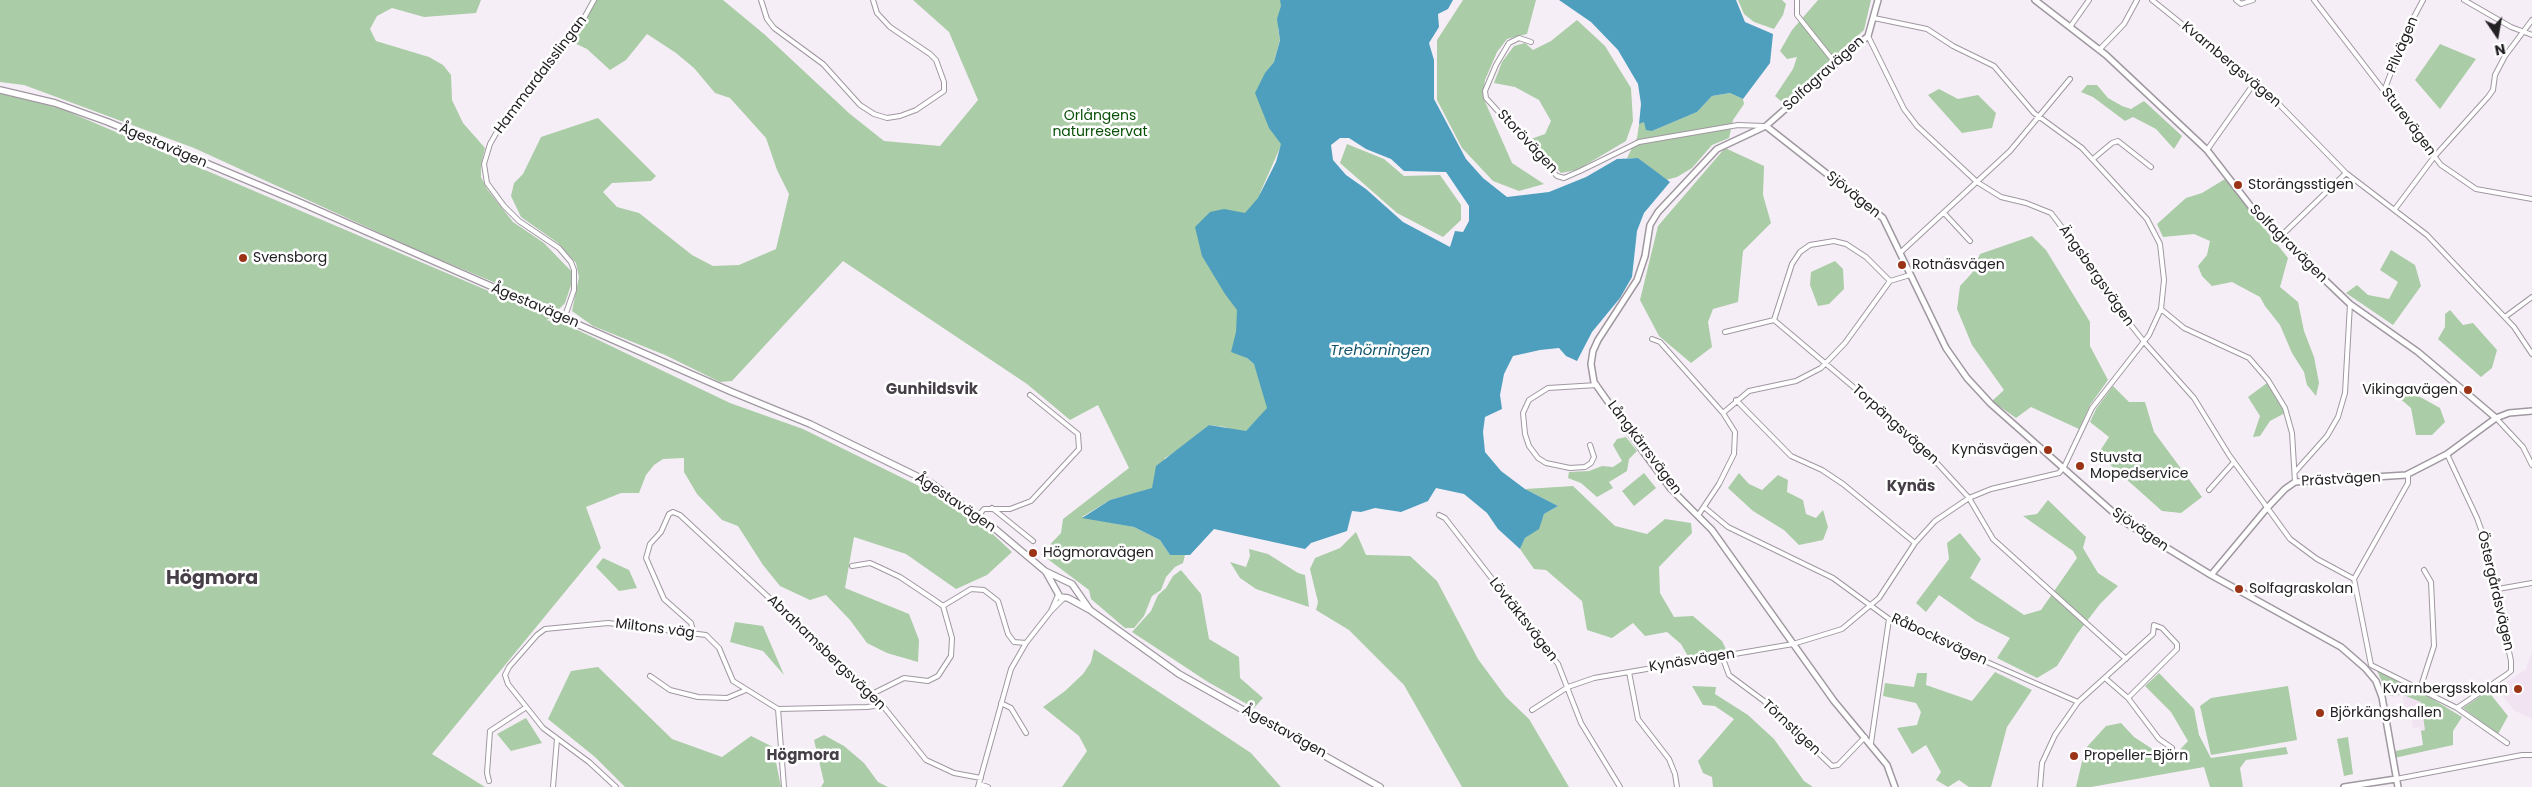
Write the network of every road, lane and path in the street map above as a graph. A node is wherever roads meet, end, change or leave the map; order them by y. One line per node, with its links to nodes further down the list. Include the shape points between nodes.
1 (594, 0): 49 (street, Hammardalsslingan, via 578,30 498,130 484,164 487,183 504,206 518,221 559,248 571,262 574,290)
2 (761, 0): 3 (street, via 767,19 774,28 823,64 860,105 886,118 900,116 916,110 944,91 944,82 936,60 890,27 877,13)
3 (873, 0)
4 (1797, 0): 23 (street, via 1797,15)
5 (1878, 0): 15 (street, Solfagravägen)
6 (2035, 0): 17 (street, Solfagravägen)
7 (2089, 0): 17 (street)
8 (2137, 0): 22 (street, via 2124,24)
9 (2152, 0): 25 (street, Kvarnbergsvägen)
10 (2236, 0): 11 (street, via 2241,4)
11 (2252, 0)
12 (2314, 0): 27 (street, Sturevägen)
13 (2423, 0): 27 (street, Pilvägen, via 2407,30)
14 (2464, 0): 18 (street)
15 (1874, 18): 20 (street, Solfagravägen); 28 (street, via 1928,28 1953,46 1994,66)
16 (2532, 20): 18 (street)
17 (2070, 27): 22 (street, Solfagravägen)
18 (2523, 31): 19 (street); 32 (street, via 2505,56 2493,90)
19 (2532, 35)
20 (1868, 36): 23 (street, Solfagravägen); 36 (street, Ängsbergsvägen, via 1904,109 1916,126)
21 (1530, 42): 29 (street, Storövägen, via 1519,38 1509,43 1485,90 1486,98 1557,176 1564,178 1639,142 1738,125)
22 (2099, 50): 31 (street, Solfagravägen)
23 (1836, 64): 29 (street, Solfagravägen)
24 (2070, 79): 28 (street)
25 (2256, 82): 31 (street); 35 (street, Kvarnbergsvägen)
26 (0, 90): 49 (main road, Ågestavägen, via 55,103 108,122)
27 (2384, 90): 32 (street, Sturevägen)
28 (2038, 117): 33 (street); 36 (street, via 2010,151)
29 (1766, 126): 30 (street, Solfagravägen); 42 (street, Sjövägen, via 1883,218)
30 (1750, 134): 56 (street, Långkärrsvägen, via 1717,150 1658,212 1650,225 1637,280 1593,351 1591,372)
31 (2206, 150): 40 (street, Solfagravägen, via 2239,194)
32 (2434, 157): 37 (street, Sturevägen, via 2476,189); 38 (street)
33 (2093, 159): 34 (street, via 2118,141); 47 (street, via 2147,219 2154,232 2163,262)
34 (2151, 166)
35 (2346, 173): 38 (street, Kvarnbergsvägen); 40 (street)
36 (1977, 182): 39 (street); 53 (street, Ängsbergsvägen, via 2001,197 2051,213 2101,287)
37 (2532, 199)
38 (2395, 209): 48 (street, Kvarnbergsvägen, via 2427,235)
39 (1944, 213): 41 (street); 42 (street)
40 (2280, 237): 46 (street, Solfagravägen)
41 (1970, 241)
42 (1901, 252): 43 (street, Sjövägen)
43 (1910, 275): 44 (street); 66 (street, Sjövägen, via 1946,348 1967,378 1991,404)
44 (1890, 281): 50 (street, via 1866,256 1846,244 1834,241 1810,245 1792,264); 55 (street, via 1846,343)
45 (2532, 297): 48 (street)
46 (2350, 304): 61 (street, Solfagravägen, via 2418,352); 67 (street, via 2345,393 2338,417 2327,436)
47 (2161, 309): 53 (street); 67 (street, via 2184,328 2249,358 2268,380 2285,408 2292,433)
48 (2505, 317): 54 (street, Kvarnbergsvägen)
49 (564, 319): 77 (main road, Ågestavägen, via 810,424 931,483)
50 (1774, 320): 51 (street); 55 (street, Torpängsvägen)
51 (1725, 332)
52 (1652, 339): 60 (street, via 1660,342)
53 (2145, 343): 64 (street, Ängsbergsvägen, via 2194,398); 66 (street, via 2092,408)
54 (2532, 354)
55 (1826, 364): 58 (street, via 1803,378 1749,391); 71 (street, Torpängsvägen, via 1915,439)
56 (1597, 385): 62 (street, via 1548,388 1529,400 1523,413 1529,446 1546,463 1570,468 1585,467 1594,458); 75 (street, Långkärrsvägen, via 1671,489)
57 (1030, 395): 73 (street, via 1078,434 1079,449 1031,501 1018,507)
58 (1736, 400): 60 (street); 79 (street, via 1791,456 1822,470 1842,484)
59 (2532, 411): 61 (street)
60 (1723, 413): 72 (street, via 1735,432 1734,454)
61 (2496, 418): 63 (street, Prästvägen); 65 (street, via 2523,447)
62 (1590, 445)
63 (2447, 454): 68 (street, Prästvägen); 88 (street, Östergårdsvägen, via 2477,518)
64 (2234, 462): 70 (street); 74 (street, Ängsbergsvägen)
65 (2532, 465)
66 (2064, 467): 71 (street, Kynäsvägen, via 2059,472 1991,489); 83 (street, Sjövägen, via 2123,521)
67 (2295, 472): 69 (street)
68 (2408, 474): 69 (street, Prästvägen); 84 (street, via 2408,483)
69 (2295, 482): 74 (street, Prästvägen)
70 (2209, 490)
71 (1969, 498): 79 (street, Kynäsvägen, via 1934,521); 98 (street, Torpängsvägen, via 1994,539)
72 (1704, 507): 75 (street); 90 (street, Råbocksvägen, via 1728,527 1833,578)
73 (992, 508): 77 (street, via 984,508); 78 (street)
74 (2266, 508): 83 (street, Prästvägen); 84 (street, Ängsbergsvägen, via 2290,539 2317,559)
75 (1699, 514): 96 (street, Långkärrsvägen)
76 (1439, 515): 102 (street, Lövtäktsvägen, via 1445,518 1558,664)
77 (978, 516): 82 (main road, Ågestavägen)
78 (1033, 541)
79 (1915, 544): 90 (street, Kynäsvägen)
80 (852, 566): 91 (street, via 870,564 890,572)
81 (2424, 570): 103 (street, via 2431,582 2434,646)
82 (1045, 571): 85 (main road, Ågestavägen); 89 (main road, Ågestavägen)
83 (2211, 576): 122 (street, Sjövägen, via 2341,646 2366,668 2382,697)
84 (2354, 579): 103 (street, via 2371,665)
85 (1064, 581): 87 (main road, Ågestavägen, via 1070,582); 89 (main road, via 1059,582)
86 (2532, 583): 88 (street)
87 (1074, 589): 89 (main road); 92 (main road, Ågestavägen)
88 (2498, 589): 111 (street, Östergårdsvägen, via 2512,661 2511,671)
89 (1061, 595): 92 (main road, Ågestavägen); 95 (street)
90 (1873, 605): 93 (street, Råbocksvägen); 96 (street, Kynäsvägen, via 1836,632)
91 (943, 606): 95 (street, via 971,589 984,590 998,601 1008,634 1014,642); 105 (street, via 952,644 951,656 943,670 928,681 904,678)
92 (1090, 610): 129 (main road, Ågestavägen, via 1195,684)
93 (1889, 619): 107 (street, Råbocksvägen); 117 (street)
94 (694, 634): 104 (street, Miltons väg, via 706,635 714,641 733,681); 105 (street, Abrahamsbergsvägen, via 691,623 664,599 646,558 650,544 661,532 670,513 676,513); 110 (street, Miltons väg, via 608,623 555,627 537,635 508,667 505,675)
95 (1026, 643): 108 (street, via 1011,669)
96 (1793, 644): 97 (street, Kynäsvägen); 115 (street, Långkärrsvägen)
97 (1722, 656): 99 (street, Kynäsvägen); 115 (street, Törnstigen, via 1729,675 1764,701 1832,766 1838,765)
98 (2126, 659): 101 (street); 106 (street, via 2152,634 2154,626 2162,628 2177,644 2177,648)
99 (1629, 672): 102 (street, Kynäsvägen, via 1594,678); 131 (street, via 1638,719 1669,759 1676,774)
100 (650, 676): 104 (street, via 670,690 698,697 727,698)
101 (2105, 678): 106 (street); 107 (street)
102 (1568, 687): 113 (street, Kynäsvägen); 130 (street, Lövtäktsvägen, via 1581,723)
103 (2420, 689): 111 (street)
104 (746, 690): 112 (street, Miltons väg)
105 (872, 694): 109 (street, Abrahamsbergsvägen)
106 (2128, 698): 119 (street, via 2159,739)
107 (2078, 702): 133 (street, via 2055,735 2042,763)
108 (1001, 703): 114 (street, via 1011,708); 121 (street)
109 (881, 705): 112 (street); 121 (street, Abrahamsbergsvägen, via 926,760 954,773)
110 (525, 708): 116 (street); 123 (street, via 490,731 486,773)
111 (2457, 708): 118 (street)
112 (778, 709): 127 (street)
113 (1532, 710)
114 (1026, 733)
115 (1865, 737): 117 (street, Långkärrsvägen)
116 (557, 739): 125 (street); 126 (street)
117 (1871, 743): 132 (street, Långkärrsvägen, via 1887,764)
118 (2507, 743)
119 (2172, 748)
120 (2532, 755): 122 (street)
121 (981, 778): 124 (street)
122 (2396, 778): 134 (street); 135 (street, Sjövägen)
123 (489, 781)
124 (978, 786): 128 (street)
125 (553, 787)
126 (616, 787)
127 (784, 787)
128 (988, 787)
129 (1380, 787)
130 (1620, 787)
131 (1677, 787)
132 (1895, 787)
133 (2040, 787)
134 (2344, 787)
135 (2398, 787)

